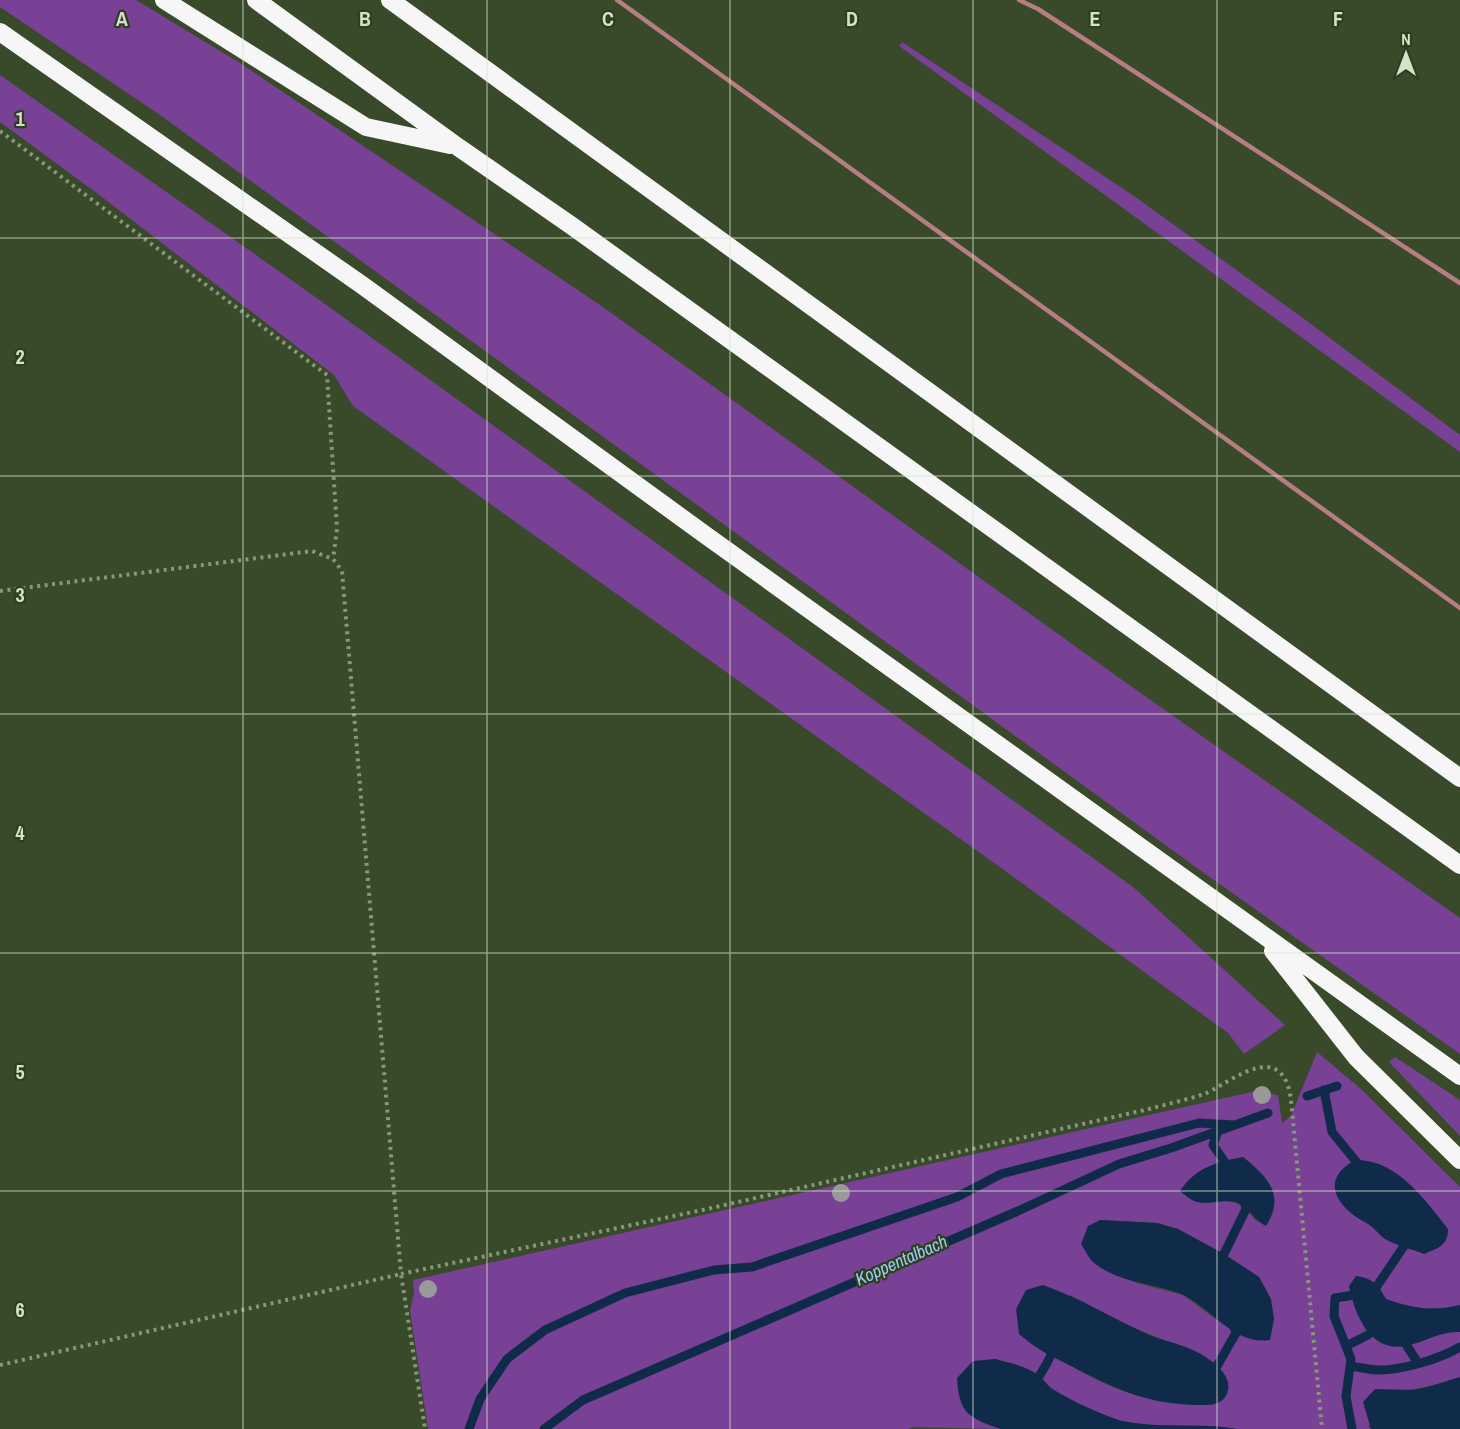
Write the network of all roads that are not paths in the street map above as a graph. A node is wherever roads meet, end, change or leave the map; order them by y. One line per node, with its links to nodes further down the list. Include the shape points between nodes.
1 (164, 0): 7 (highway, via 366,128)
2 (256, 0): 7 (highway)
3 (390, 0): 10 (highway)
4 (617, 0): 9 (lane)
5 (1019, 0): 8 (lane)
6 (0, 32): 12 (highway, via 371,292)
7 (458, 147): 11 (highway)
8 (1460, 283)
9 (1460, 608)
10 (1460, 777)
11 (1460, 865)
12 (1258, 933): 13 (highway); 14 (highway, via 1356,1057)
13 (1460, 1076)
14 (1460, 1160)

